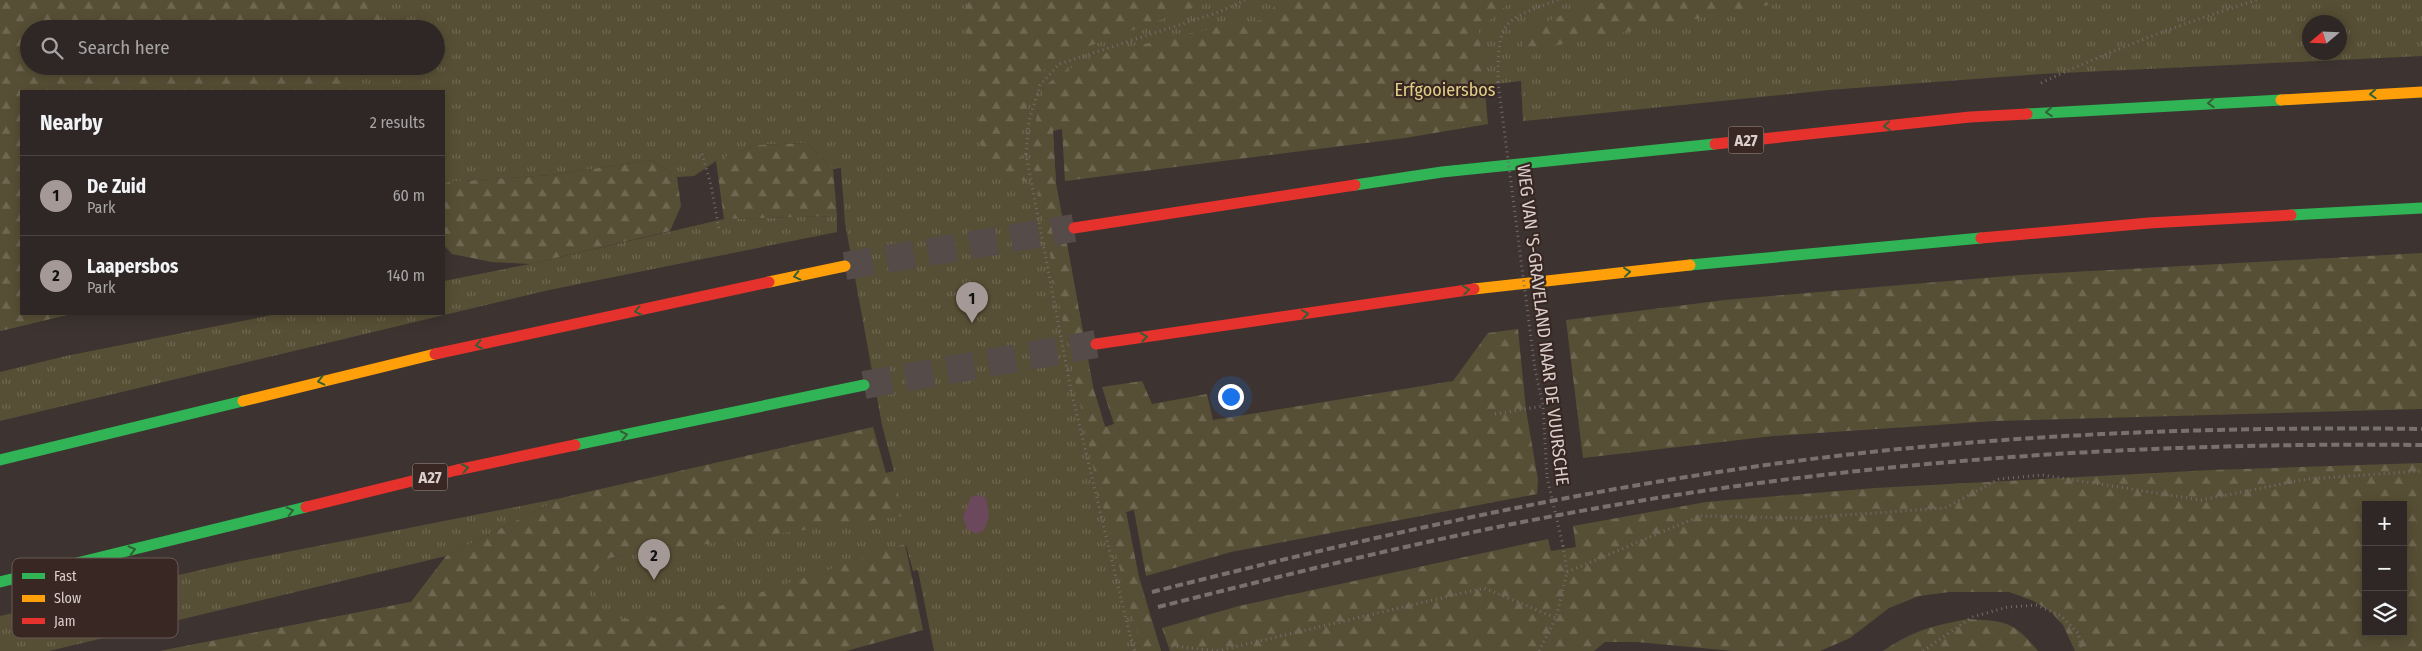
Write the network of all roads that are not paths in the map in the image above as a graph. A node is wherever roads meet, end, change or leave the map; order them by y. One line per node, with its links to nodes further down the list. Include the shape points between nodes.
1 (2422, 92): 3 (highway, A27, one-way to 3, via 1970,117 1442,172)
2 (2422, 208): 5 (highway, one-way to 2, via 1466,290 1770,256 2149,223)
3 (1074, 228)
4 (845, 266): 7 (highway, one-way to 7, via 436,354)
5 (1096, 344)
6 (864, 385): 8 (highway, A27, one-way to 6, via 457,470)
7 (0, 460)
8 (98, 558)

